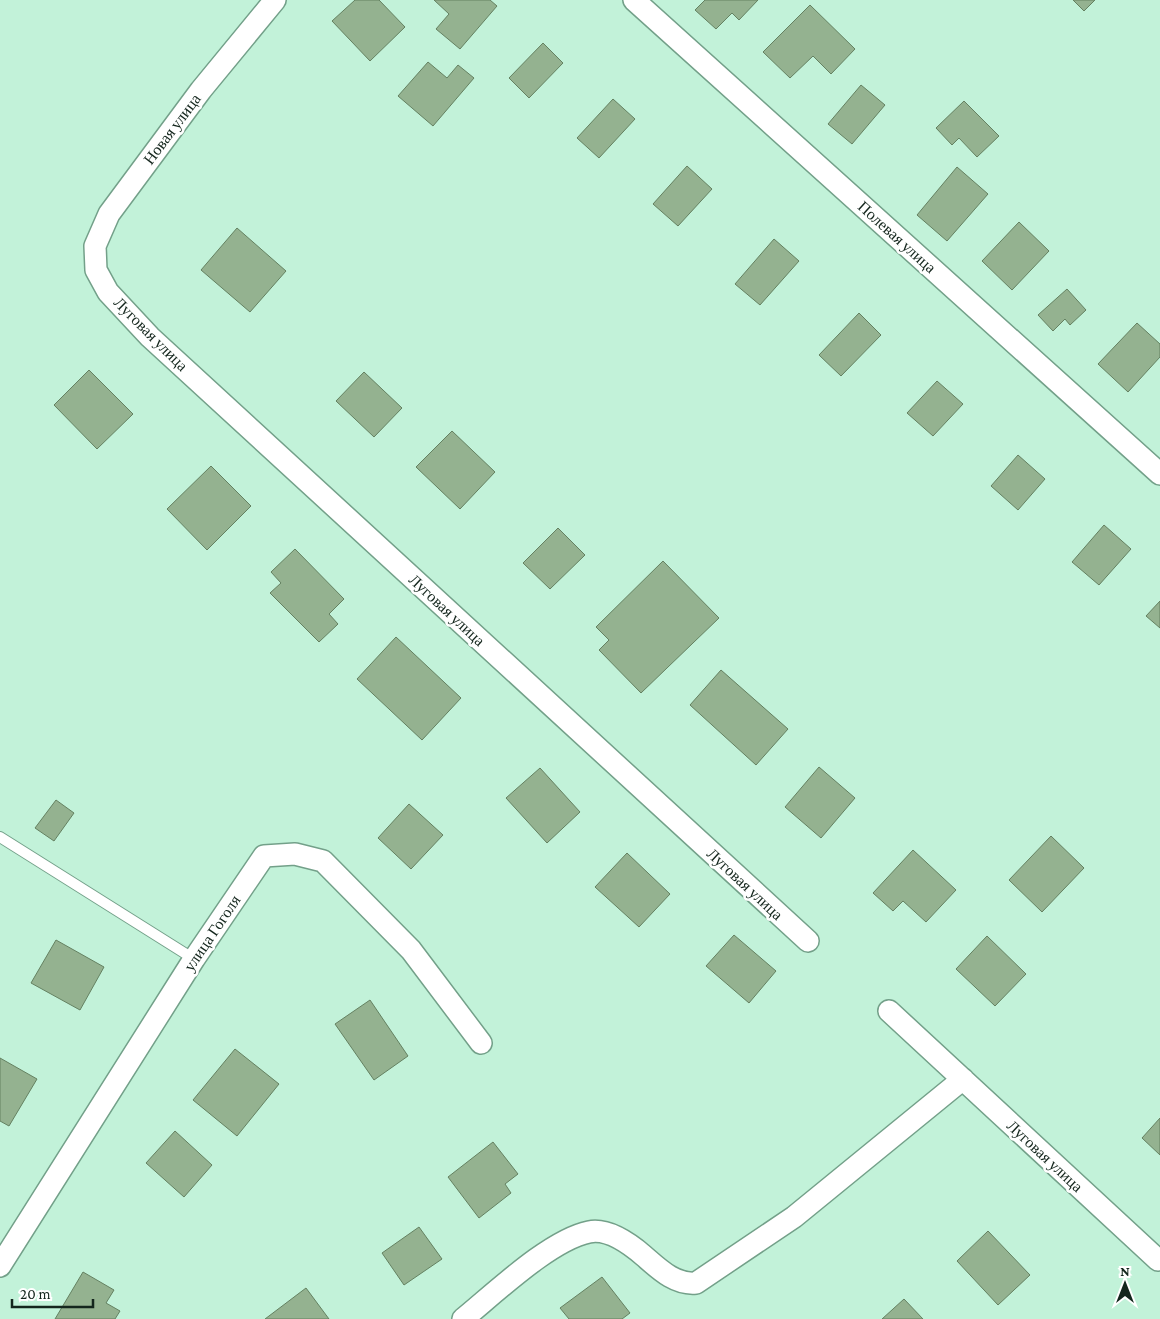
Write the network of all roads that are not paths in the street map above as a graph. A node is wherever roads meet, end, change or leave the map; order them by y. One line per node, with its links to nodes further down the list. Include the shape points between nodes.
1 (275, 0): 3 (street, Новая улица, via 201,90 109,214 95,246)
2 (634, 0): 4 (street, Полевая улица)
3 (96, 270): 6 (street, Луговая улица, via 108,292 150,337)
4 (1160, 474)
5 (0, 837): 7 (lane)
6 (808, 941)
7 (194, 959): 9 (street, улица Гоголя, via 264,856 295,854 323,861 411,950); 12 (street, улица Гоголя)
8 (889, 1011): 10 (street, Луговая улица)
9 (481, 1043)
10 (963, 1079): 11 (street, Луговая улица); 13 (street, via 794,1217 696,1283 685,1284 663,1272 613,1236 590,1232 556,1245)
11 (1158, 1260)
12 (0, 1266)
13 (463, 1319)

